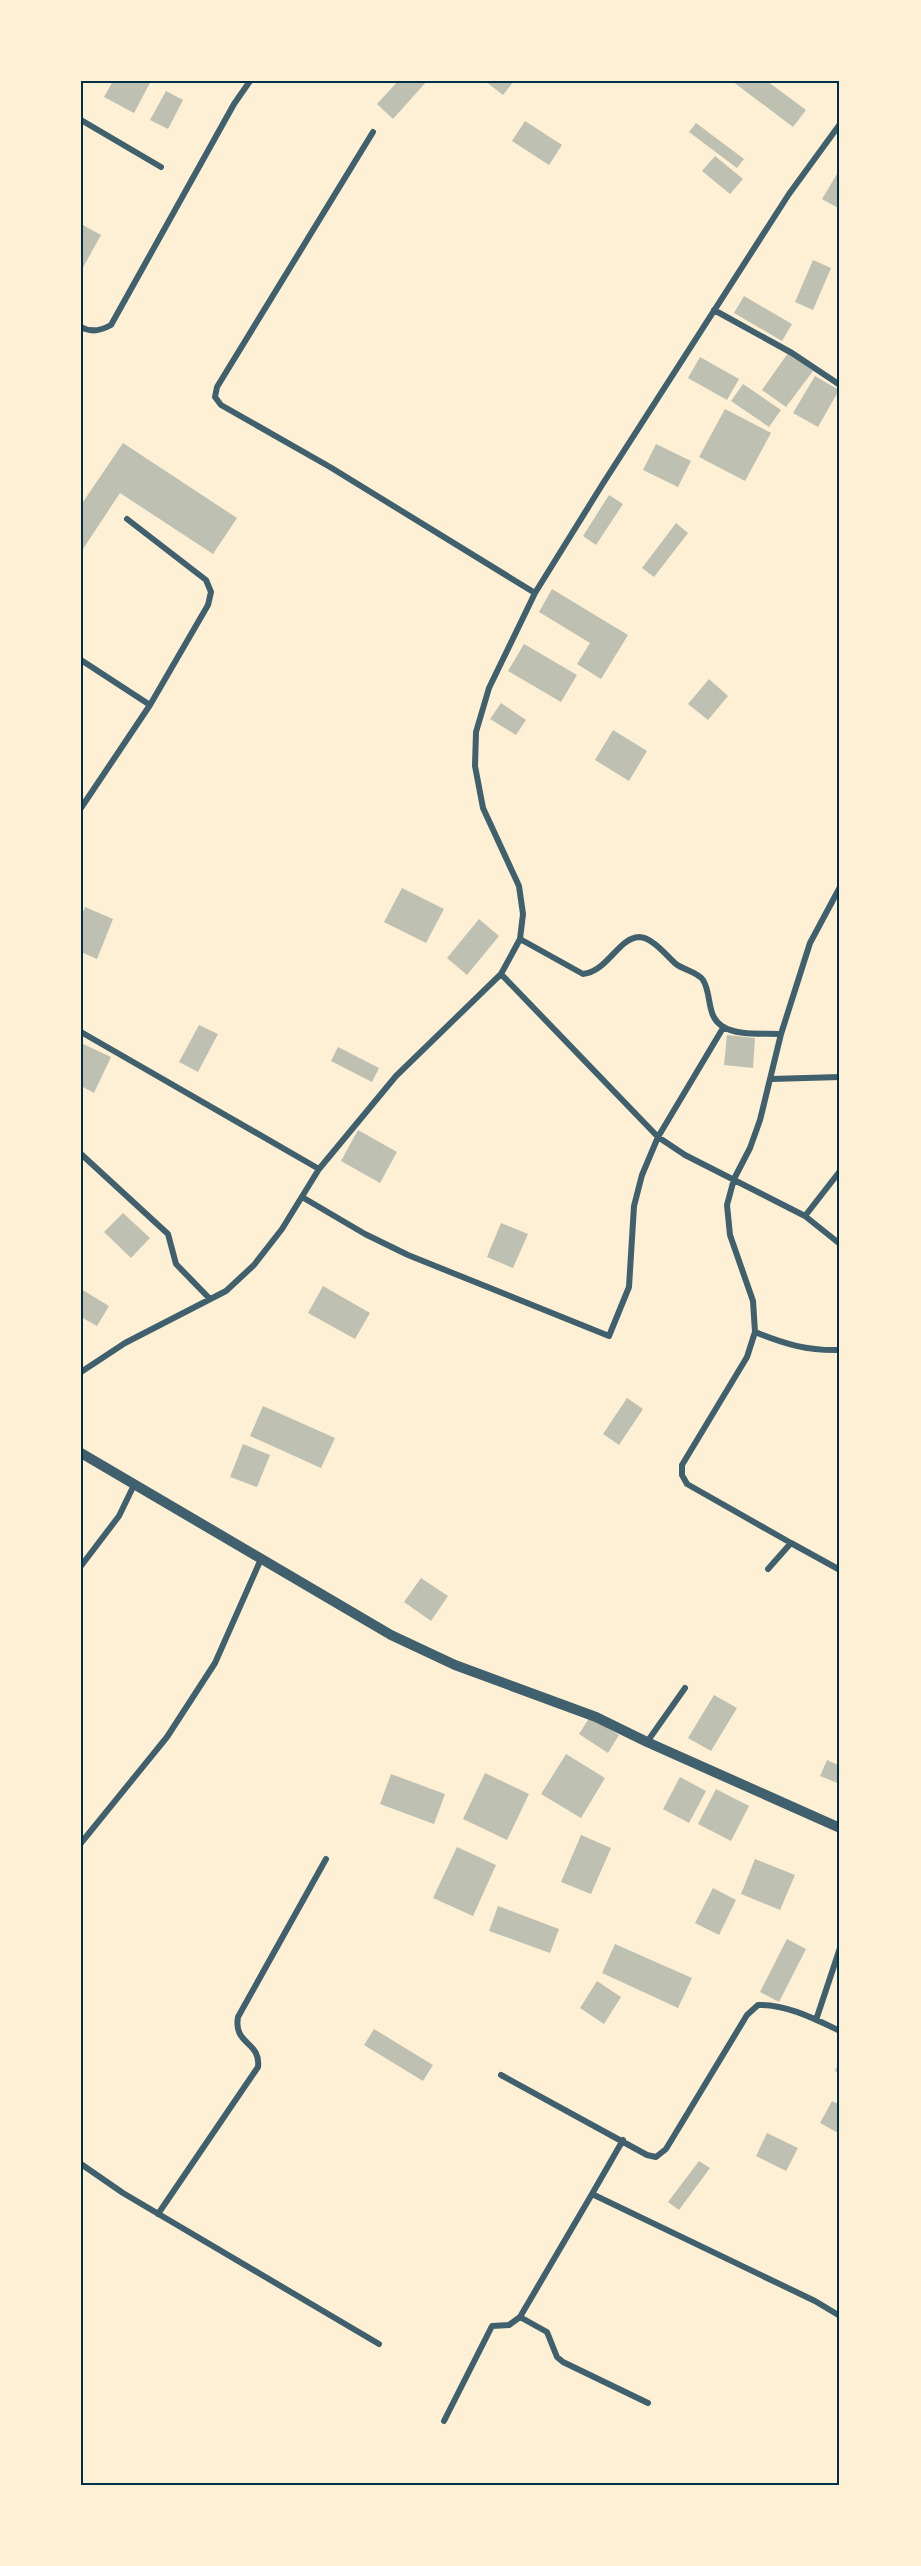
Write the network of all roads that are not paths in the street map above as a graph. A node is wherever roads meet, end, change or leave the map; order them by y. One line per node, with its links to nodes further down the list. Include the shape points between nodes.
1 (250, 81): 7 (street, via 111,325 100,330)
2 (81, 120): 5 (street)
3 (840, 124): 6 (street)
4 (374, 132): 10 (street, via 217,387 215,397 220,405 330,467)
5 (161, 167)
6 (714, 310): 8 (street); 10 (street)
7 (81, 327)
8 (840, 385)
9 (127, 519): 12 (street, via 206,580 211,592 208,605)
10 (535, 593): 15 (street, via 489,688 476,732 475,766 483,808 519,886 523,914)
11 (81, 660): 12 (street)
12 (150, 705): 13 (street)
13 (81, 808)
14 (840, 887): 19 (street, via 810,943)
15 (520, 939): 16 (street); 17 (street, via 583,974 600,969 633,938 648,939 678,966 699,975 714,1020)
16 (501, 974): 22 (street); 24 (street, via 396,1076)
17 (723, 1028): 19 (street); 22 (street)
18 (81, 1032): 24 (street)
19 (781, 1034): 21 (street)
20 (840, 1077): 21 (street)
21 (771, 1079): 26 (street, via 750,1148)
22 (658, 1137): 26 (street); 27 (street, via 634,1206 629,1287 609,1336 408,1255)
23 (81, 1155): 30 (street, via 168,1234 176,1264)
24 (319, 1169): 27 (street)
25 (840, 1171): 28 (street)
26 (734, 1179): 28 (street); 31 (street, via 727,1205 730,1235 753,1301)
27 (302, 1197): 30 (street, via 254,1265 226,1291)
28 (805, 1216): 29 (street)
29 (840, 1244)
30 (210, 1299): 33 (street, via 125,1343)
31 (755, 1332): 32 (street, via 786,1345); 36 (street, via 747,1357 682,1466 682,1476 687,1484)
32 (840, 1350)
33 (81, 1372)
34 (81, 1453): 35 (street)
35 (134, 1485): 37 (street); 38 (street, via 119,1516)
36 (790, 1543): 39 (street); 40 (street)
37 (261, 1559): 42 (street, via 391,1635 455,1665 596,1717); 44 (street, via 215,1663 167,1737)
38 (81, 1566)
39 (768, 1569)
40 (840, 1570)
41 (685, 1688): 42 (street)
42 (647, 1742): 43 (street)
43 (840, 1828)
44 (81, 1843)
45 (326, 1859): 53 (street, via 238,2017 236,2027 259,2057 258,2067)
46 (840, 1948): 47 (street)
47 (816, 2020): 48 (street); 50 (street, via 772,2005 758,2005 747,2015 662,2154 648,2156)
48 (840, 2031)
49 (501, 2075): 50 (street)
50 (623, 2140): 52 (street)
51 (81, 2164): 53 (street)
52 (592, 2194): 54 (street); 55 (street)
53 (158, 2214): 56 (street)
54 (840, 2316)
55 (520, 2317): 57 (street, via 547,2332 563,2362); 58 (street, via 509,2325 492,2326)
56 (380, 2344)
57 (648, 2403)
58 (444, 2421)

